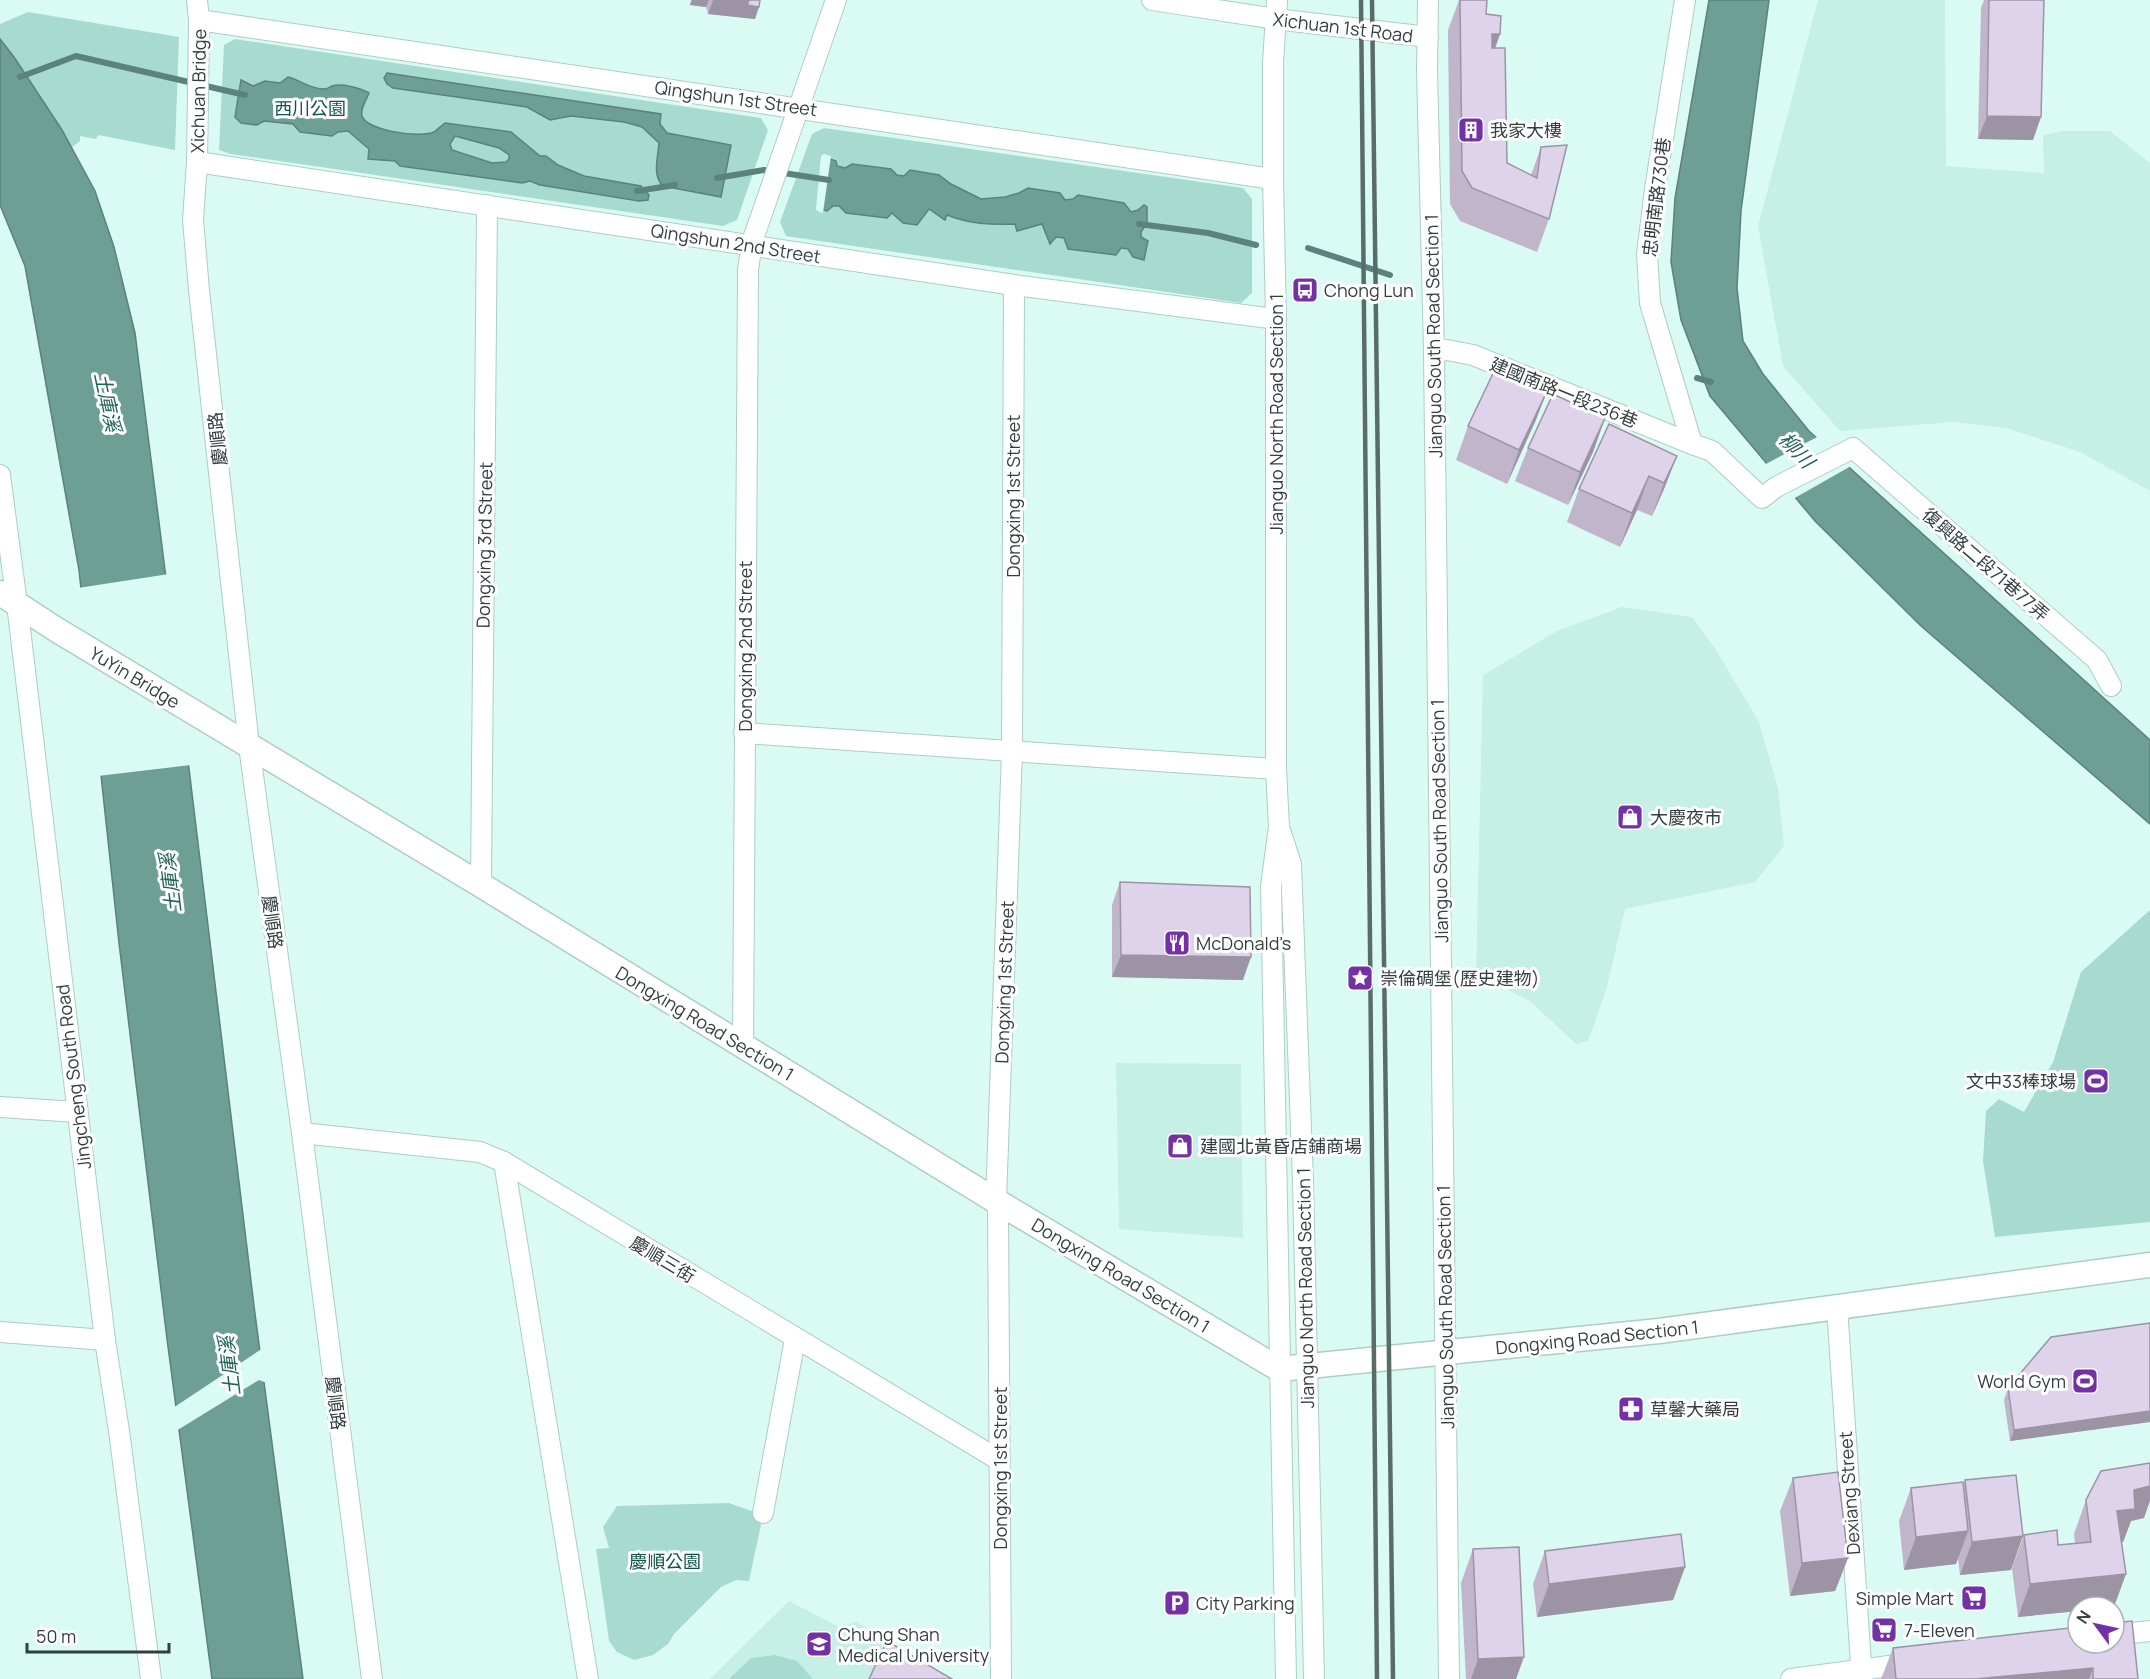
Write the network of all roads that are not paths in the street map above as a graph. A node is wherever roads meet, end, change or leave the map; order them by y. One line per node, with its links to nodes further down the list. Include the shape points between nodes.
1 (196, 0): 7 (street)
2 (836, 0): 9 (street, Dongxing 2nd Street)
3 (1152, 0): 6 (street, Xichuan 1st Road)
4 (1428, 0): 8 (street, Jianguo South Road Section 1)
5 (1685, 0): 17 (street, 忠明南路730巷, via 1647,254 1650,303)
6 (1276, 9): 8 (street, Xichuan 1st Road); 11 (street, Jianguo North Road Section 1)
7 (199, 20): 9 (street, Qingshun 1st Street); 10 (street, Xichuan Bridge)
8 (1428, 37): 16 (street, Jianguo South Road Section 1)
9 (798, 107): 11 (street, Qingshun 1st Street); 13 (street, Dongxing 2nd Street)
10 (197, 162): 12 (street, Qingshun 2nd Street); 23 (street, 慶順路, via 195,244)
11 (1273, 179): 15 (street, Jianguo North Road Section 1)
12 (487, 205): 13 (street, Qingshun 2nd Street); 27 (street, Dongxing 3rd Street)
13 (752, 246): 14 (street, Qingshun 2nd Street); 22 (street, Dongxing 2nd Street, via 748,270)
14 (1014, 285): 15 (street, Qingshun 2nd Street); 24 (street, Dongxing 1st Street)
15 (1276, 320): 25 (street, Jianguo North Road Section 1)
16 (1434, 351): 17 (street, 建國南路一段236巷, via 1473,355); 39 (street, Jianguo South Road Section 1)
17 (1692, 444): 20 (street, 復興路二段71巷77弄, via 1712,451 1769,492 1851,449 2097,660)
18 (0, 475): 19 (street, Jingcheng South Road)
19 (9, 598): 21 (street, YuYin Bridge); 30 (street, Jingcheng South Road)
20 (2112, 686)
21 (213, 724): 23 (street, Dongxing Road Section 1)
22 (744, 733): 24 (street); 28 (street, Dongxing 2nd Street)
23 (249, 746): 27 (street, Dongxing Road Section 1); 31 (street, 慶順路)
24 (1012, 752): 25 (street); 33 (street, Dongxing 1st Street)
25 (1276, 769): 26 (street, Jianguo North Road Section 1)
26 (1279, 827): 40 (street, Jianguo North Road Section 1, via 1291,864); 41 (street, Jianguo North Road Section 1, via 1271,886)
27 (481, 885): 28 (street, Dongxing Road Section 1)
28 (743, 1046): 33 (street, Dongxing Road Section 1)
29 (0, 1107): 30 (street)
30 (77, 1112): 38 (street, Jingcheng South Road)
31 (302, 1133): 32 (street, 慶順三街, via 480,1152); 51 (street, 慶順路)
32 (504, 1162): 37 (street, 慶順三街); 52 (street)
33 (996, 1201): 41 (street, Dongxing Road Section 1); 42 (street, Dongxing 1st Street)
34 (2150, 1265): 35 (street, Dongxing Road Section 1)
35 (1837, 1307): 39 (street, Dongxing Road Section 1); 49 (street, Dexiang Street)
36 (0, 1332): 38 (street)
37 (795, 1339): 42 (street, 慶順三街); 43 (street)
38 (105, 1340): 50 (street, Jingcheng South Road)
39 (1445, 1354): 40 (street, Dongxing Road Section 1); 56 (street, Jianguo South Road Section 1)
40 (1307, 1367): 41 (street, Dongxing Road Section 1); 55 (street, Jianguo North Road Section 1)
41 (1279, 1370): 54 (street, Jianguo North Road Section 1)
42 (999, 1460): 53 (street, Dongxing 1st Street)
43 (763, 1513)
44 (2150, 1631): 45 (street)
45 (2126, 1634)
46 (2126, 1651): 47 (street)
47 (2128, 1656)
48 (1930, 1661): 49 (street)
49 (1862, 1675): 57 (street)
50 (151, 1679)
51 (372, 1679)
52 (588, 1679)
53 (1001, 1679)
54 (1286, 1679)
55 (1314, 1679)
56 (1449, 1679)
57 (1791, 1679)

